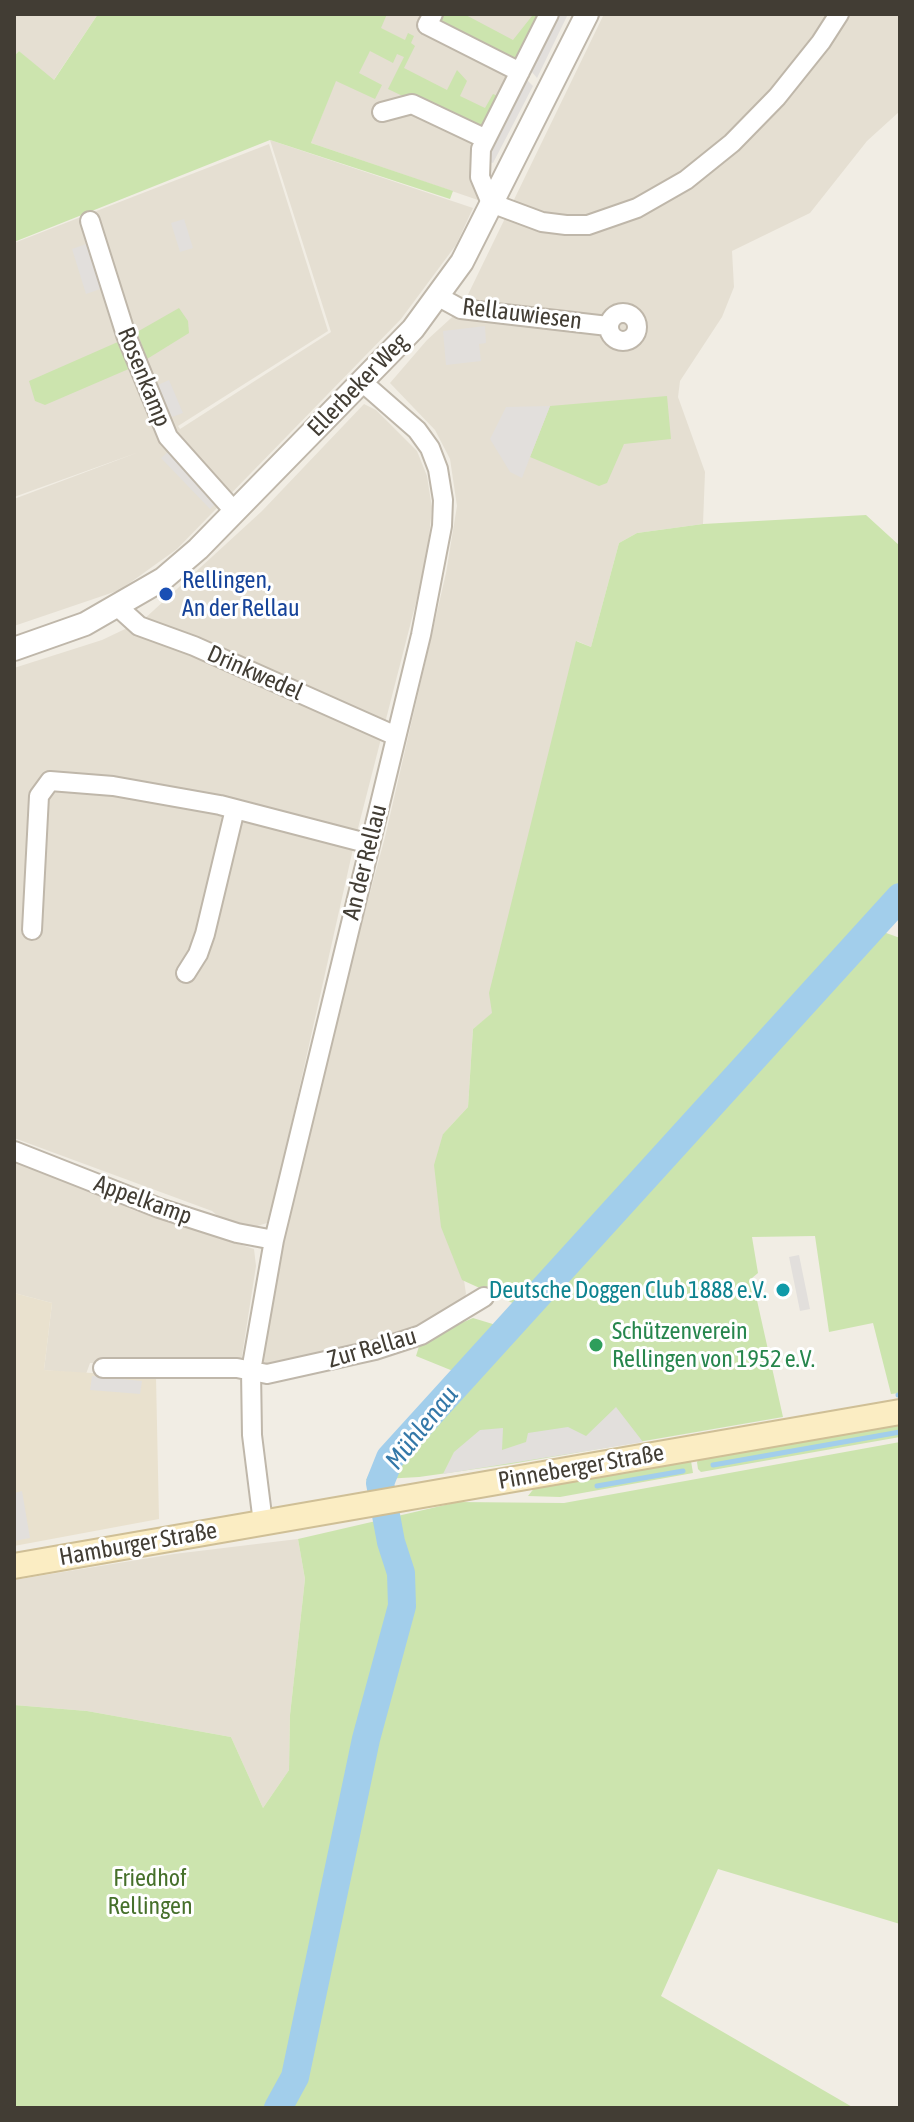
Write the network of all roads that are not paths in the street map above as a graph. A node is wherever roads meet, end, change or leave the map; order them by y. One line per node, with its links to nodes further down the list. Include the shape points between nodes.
1 (433, 14): 5 (street, via 427,25)
2 (549, 14): 5 (street)
3 (587, 14): 8 (street, Ellerbeker Weg)
4 (839, 14): 8 (street, via 762,113 663,195 588,225 542,222)
5 (520, 72): 7 (street)
6 (382, 112): 7 (street, via 412,104)
7 (486, 139): 8 (street, via 480,177)
8 (491, 203): 10 (street, Ellerbeker Weg)
9 (90, 221): 13 (street, Rosenkamp, via 139,371 168,437)
10 (439, 297): 11 (street, Rellauwiesen, via 461,309); 12 (street, Ellerbeker Weg)
11 (608, 326)
12 (361, 381): 13 (street, Ellerbeker Weg); 16 (street, An der Rellau, via 430,448 443,500 436,568)
13 (235, 512): 14 (street, Ellerbeker Weg, via 163,579)
14 (118, 607): 15 (street, Ellerbeker Weg); 16 (street, Drinkwedel, via 139,626)
15 (14, 649)
16 (396, 736): 18 (street, An der Rellau)
17 (235, 809): 18 (street); 19 (street, via 113,786 50,781 39,796); 20 (street, via 205,934)
18 (370, 844): 22 (street, An der Rellau)
19 (32, 930)
20 (186, 973)
21 (14, 1151): 22 (street, Appelkamp, via 159,1208)
22 (274, 1240): 25 (street, An der Rellau)
23 (484, 1297): 25 (street, Zur Rellau, via 421,1335 387,1346 267,1374)
24 (103, 1368): 25 (street)
25 (251, 1371): 27 (street, An der Rellau, via 252,1435)
26 (900, 1412): 27 (main road, Pinneberger Straße)
27 (263, 1523): 28 (main road, Hamburger Straße)
28 (14, 1566)

